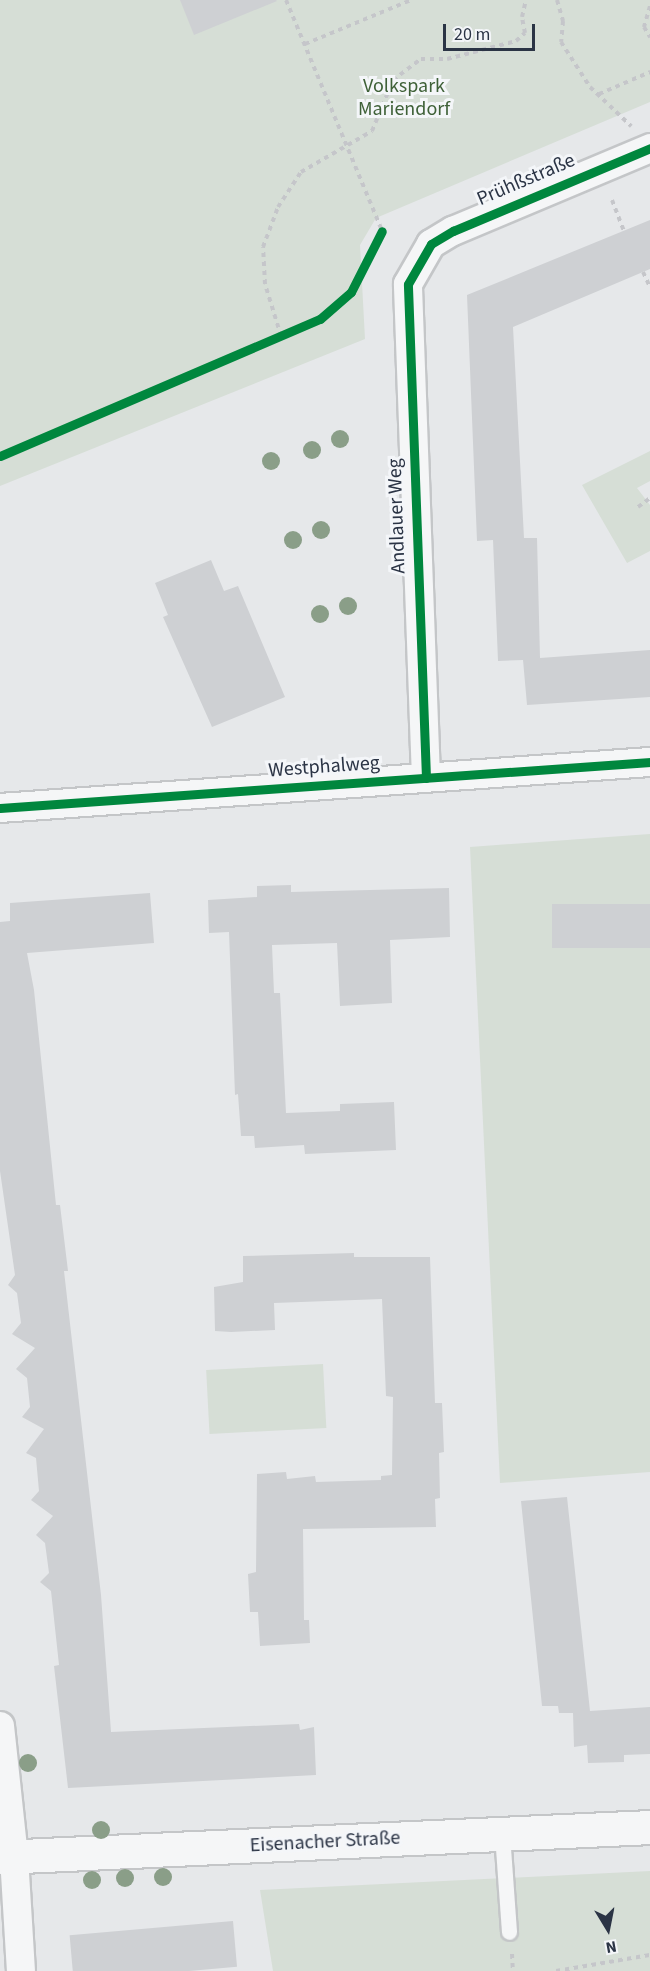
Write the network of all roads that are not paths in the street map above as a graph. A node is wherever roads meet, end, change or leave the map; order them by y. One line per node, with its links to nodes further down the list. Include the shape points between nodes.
1 (650, 148): 2 (street, Prühßstraße, via 453,231 431,244)
2 (422, 256): 4 (street, Andlauer Weg, via 408,284 407,312)
3 (650, 762): 4 (street, Westphalweg)
4 (426, 778): 5 (street, Westphalweg)
5 (0, 808)
6 (0, 1726): 9 (street)
7 (650, 1827): 8 (street, Eisenacher Straße)
8 (502, 1834): 9 (street, Eisenacher Straße); 10 (lane)
9 (7, 1857): 11 (street)
10 (509, 1932)
11 (21, 1971)

